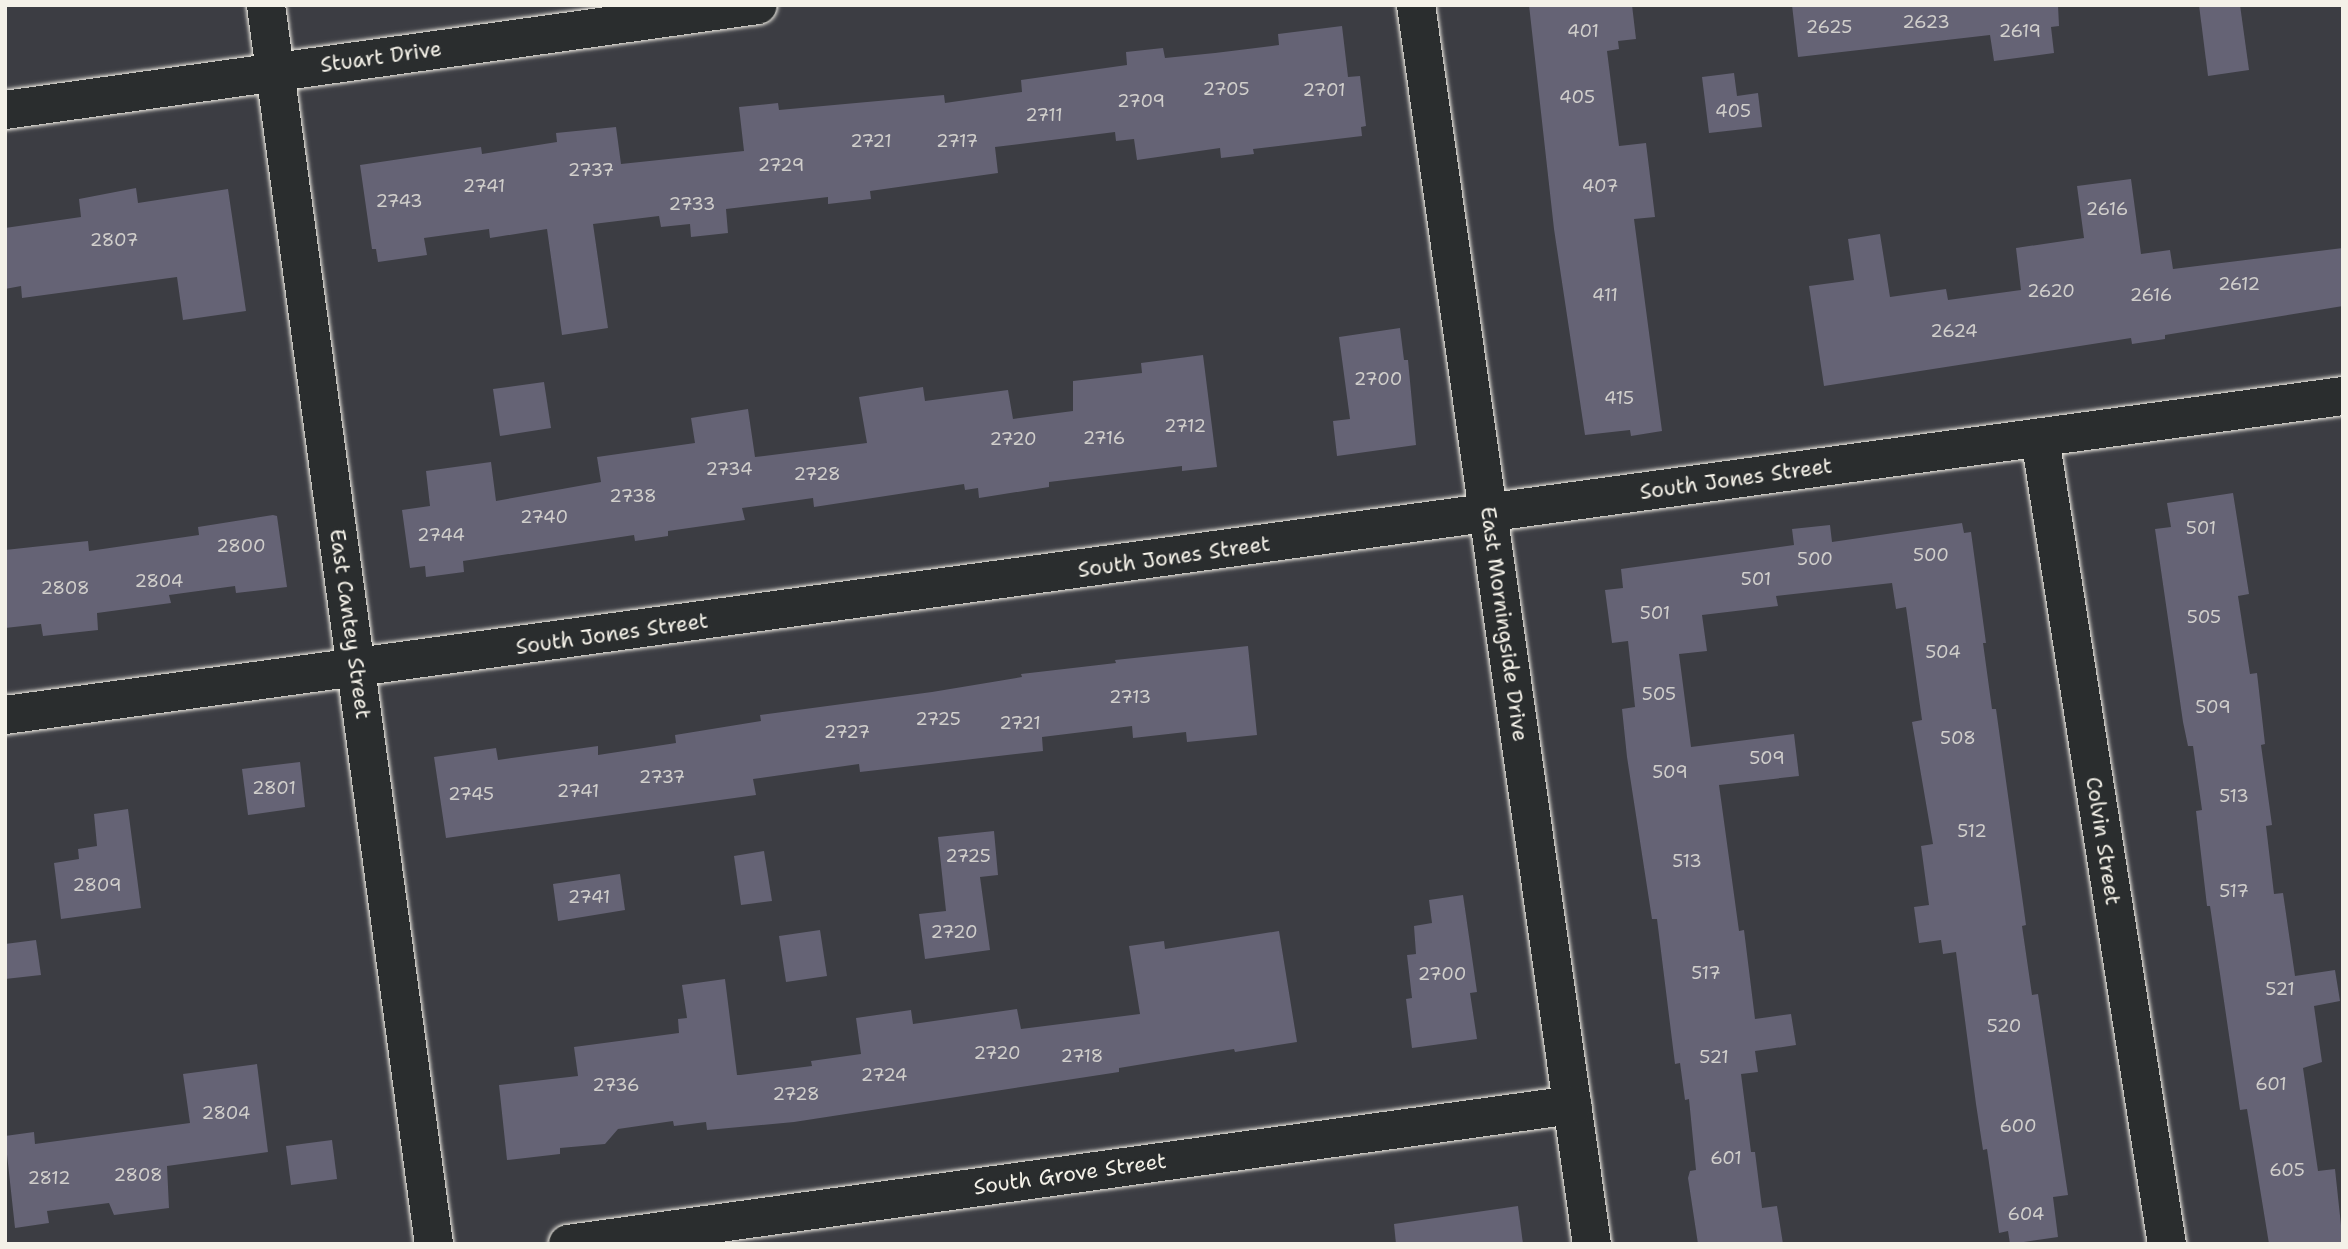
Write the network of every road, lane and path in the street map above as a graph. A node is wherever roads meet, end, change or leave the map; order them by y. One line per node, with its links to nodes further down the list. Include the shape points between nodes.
1 (266, 5): 4 (street, East Cantey Street)
2 (758, 5): 4 (street, Stuart Drive)
3 (1416, 5): 8 (street, East Morningside Drive)
4 (275, 72): 5 (street, Stuart Drive); 9 (street, East Cantey Street)
5 (5, 110)
6 (2343, 396): 7 (street, South Jones Street)
7 (2040, 438): 8 (street, South Jones Street); 15 (street, Colvin Street)
8 (1489, 514): 9 (street, South Jones Street); 11 (street, East Morningside Drive)
9 (356, 670): 10 (street, South Jones Street); 12 (street, East Cantey Street)
10 (5, 715)
11 (1572, 1105): 13 (street, South Grove Street); 14 (street, East Morningside Drive)
12 (434, 1244)
13 (568, 1244)
14 (1592, 1244)
15 (2167, 1244)

